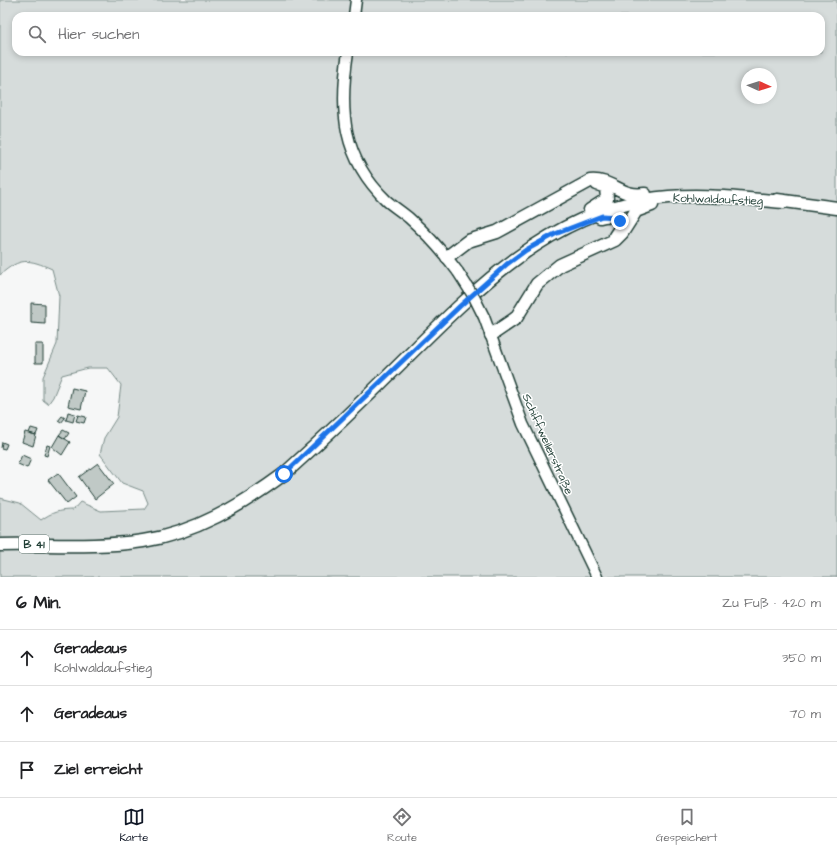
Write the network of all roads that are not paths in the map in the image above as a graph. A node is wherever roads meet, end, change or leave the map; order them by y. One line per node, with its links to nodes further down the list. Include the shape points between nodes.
1 (356, 0): 2 (street)
2 (354, 12)
3 (348, 56): 11 (street, Schiffweilerstraße, via 344,107 350,147 360,169 388,201)
4 (578, 186): 6 (main road, via 597,180 632,196 687,190); 10 (main road, via 603,185 608,190 607,199 554,229); 11 (main road, via 497,232 468,241)
5 (733, 198): 6 (main road, Kohlwaldaufstieg / B 41); 8 (main road, Kohlwaldaufstieg / B 41, via 691,196 644,200 601,212); 9 (main road, via 690,199 643,208 636,211 615,240)
6 (784, 202): 7 (main road, B 41)
7 (837, 208)
8 (555, 234): 9 (main road, via 602,216 616,217 620,221 619,233); 10 (main road, Kohlwaldaufstieg / B 41)
9 (596, 248): 12 (main road, via 560,265 532,292 516,318)
10 (526, 250): 13 (main road, Kohlwaldaufstieg / B 41, via 480,287 289,470 254,496 209,520 168,535 125,544)
11 (447, 257): 12 (street, Schiffweilerstraße, bridge, via 468,286)
12 (490, 335): 14 (street, Schiffweilerstraße, via 538,458)
13 (0, 545)
14 (597, 577)

